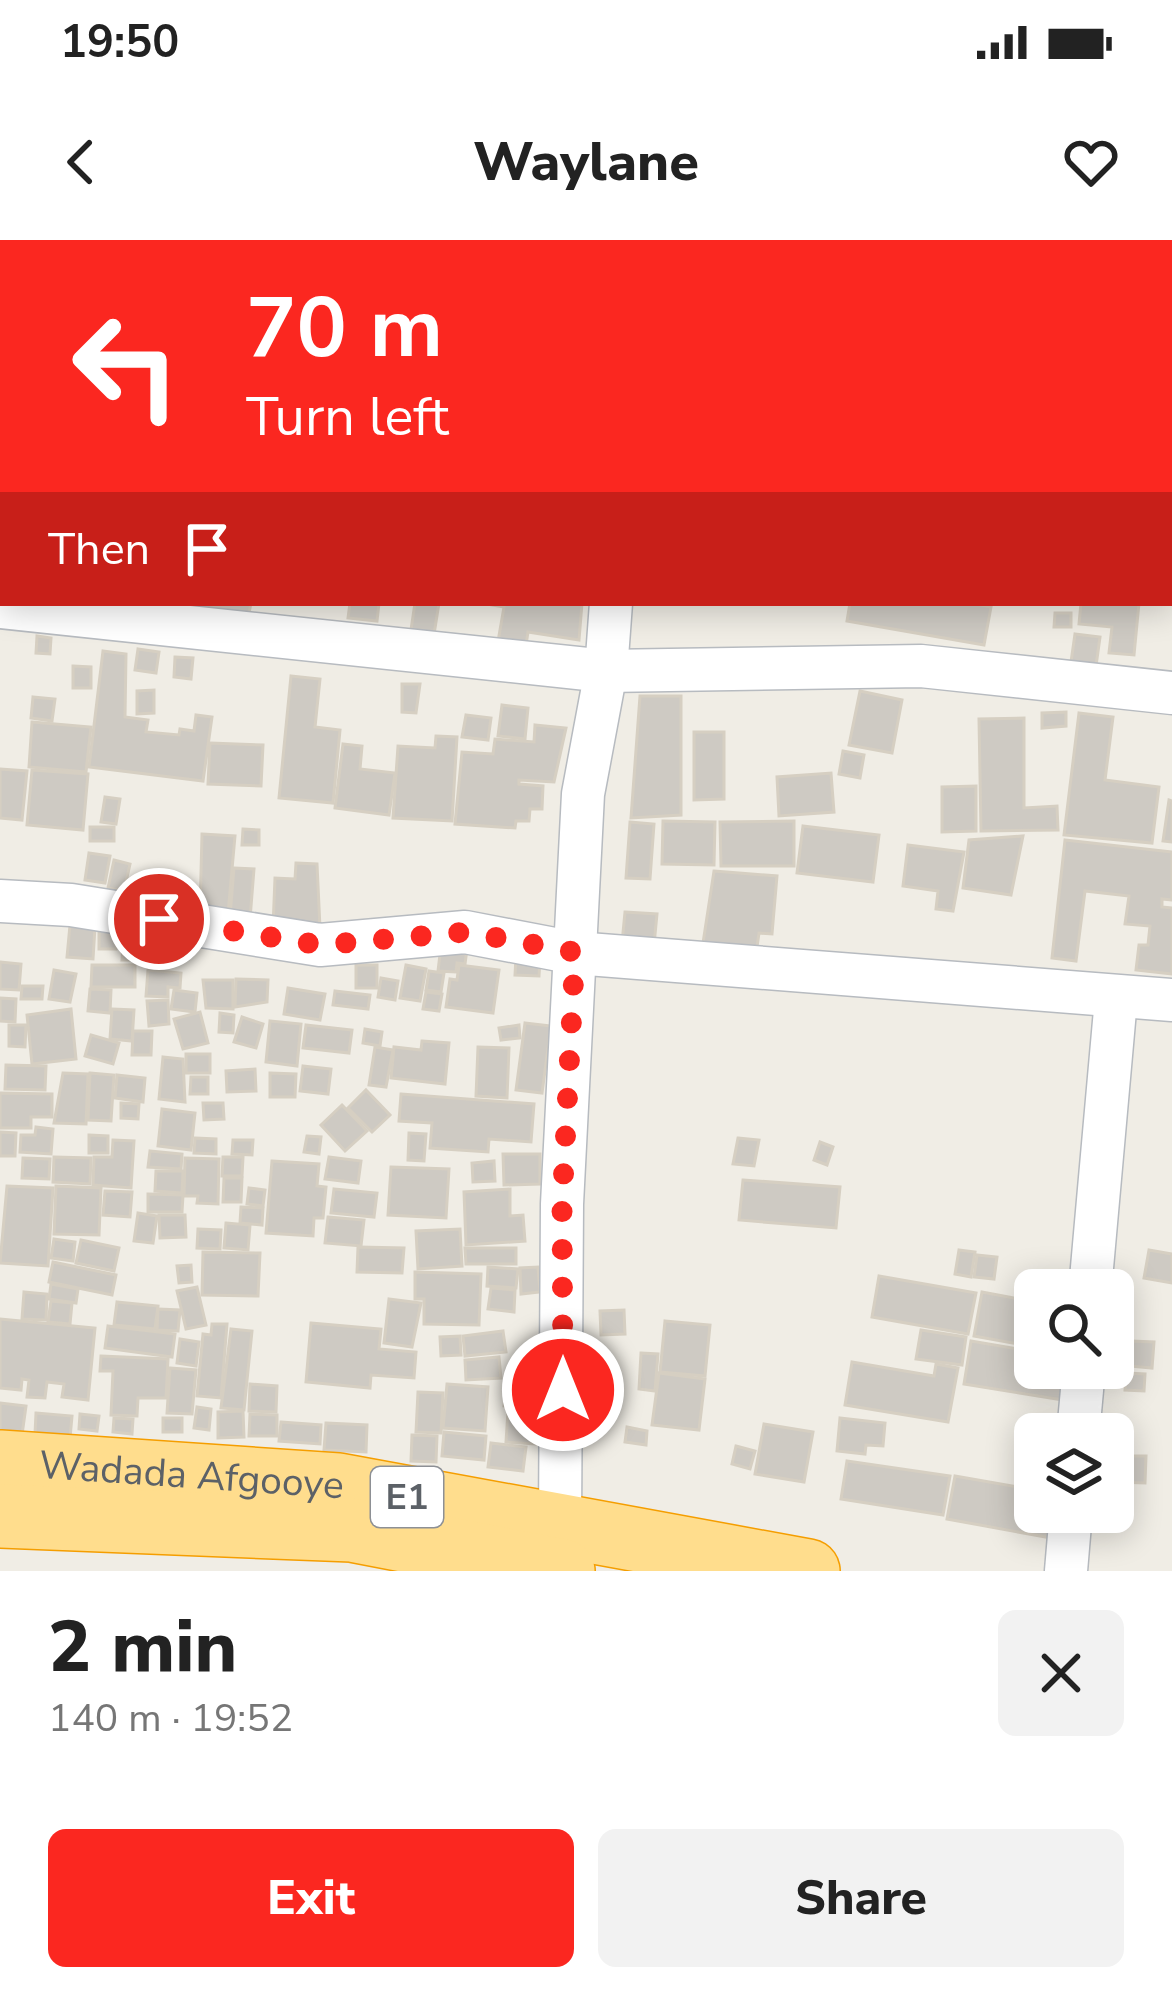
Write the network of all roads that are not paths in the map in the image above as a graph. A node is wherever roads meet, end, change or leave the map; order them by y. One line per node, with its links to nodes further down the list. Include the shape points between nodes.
1 (611, 606): 3 (street)
2 (0, 607): 3 (street)
3 (606, 671): 4 (street, via 921,666); 6 (street, via 583,794)
4 (1172, 693)
5 (0, 901): 6 (street, via 71,904 320,945 466,932)
6 (575, 952): 7 (street); 13 (street, via 562,1204)
7 (1116, 999): 8 (street); 9 (street)
8 (1172, 1000)
9 (1092, 1269)
10 (0, 1462): 13 (highway, Wadada Afgooye / E1, via 338,1485)
11 (0, 1516): 14 (highway, Wadada Afgooye / E1)
12 (1069, 1533): 16 (street)
13 (561, 1547): 14 (highway, Wadada Afgooye / E1); 15 (highway, Wadada Afgooye / E1)
14 (355, 1551)
15 (808, 1571)
16 (1066, 1571)

